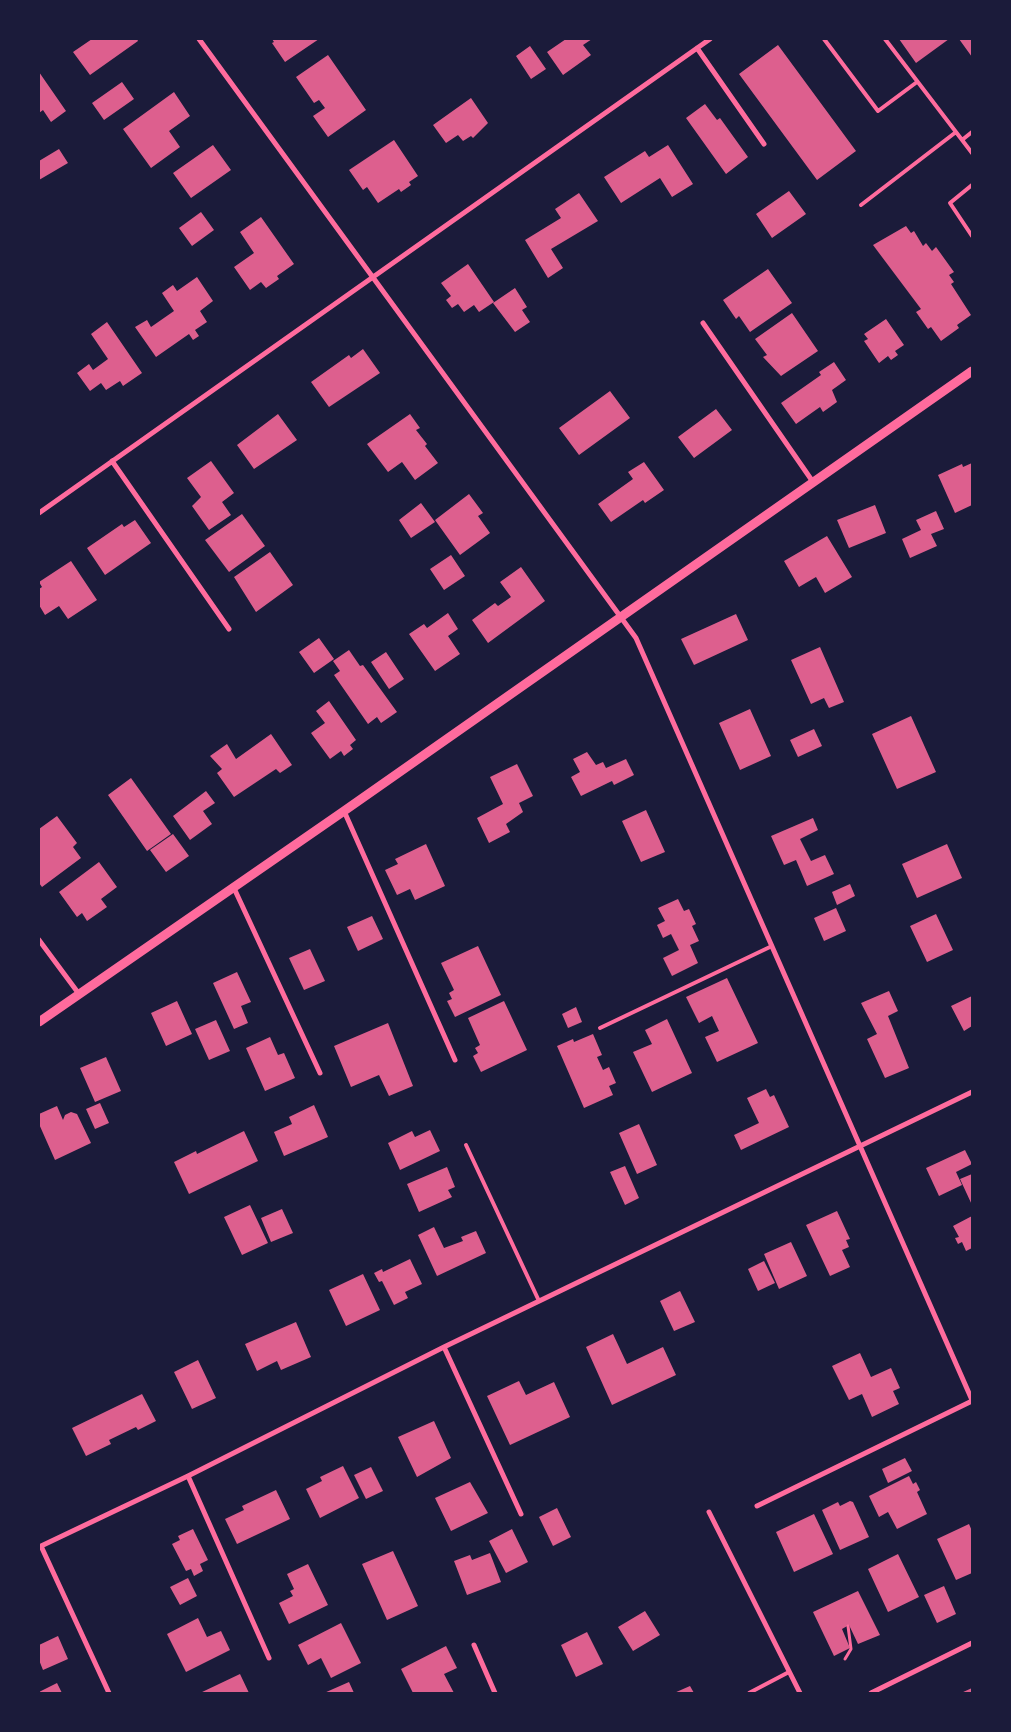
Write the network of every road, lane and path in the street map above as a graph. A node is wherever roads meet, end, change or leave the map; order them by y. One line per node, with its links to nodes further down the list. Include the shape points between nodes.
1 (199, 39): 15 (street)
2 (710, 39): 5 (street)
3 (824, 39): 6 (lane, via 878,111)
4 (885, 39): 6 (lane)
5 (697, 48): 10 (street); 15 (street)
6 (917, 82): 7 (lane)
7 (956, 132): 9 (lane); 13 (lane)
8 (972, 132): 9 (lane)
9 (962, 140): 11 (lane)
10 (764, 144)
11 (972, 153)
12 (972, 185): 14 (lane, via 950,203)
13 (861, 205)
14 (972, 236)
15 (373, 276): 18 (street); 21 (street)
16 (704, 323): 19 (street)
17 (972, 371): 19 (street)
18 (112, 461): 20 (street); 22 (street)
19 (813, 482): 21 (street)
20 (39, 513)
21 (621, 616): 23 (street); 26 (street, via 636,638)
22 (229, 629)
23 (344, 811): 24 (street); 30 (street)
24 (234, 886): 27 (street); 31 (street)
25 (39, 940): 27 (street)
26 (772, 946): 29 (lane); 34 (street)
27 (79, 994): 28 (street)
28 (39, 1022)
29 (600, 1028)
30 (455, 1060)
31 (320, 1073)
32 (972, 1092): 34 (street)
33 (466, 1145): 35 (lane)
34 (860, 1146): 35 (street); 37 (street)
35 (539, 1301): 36 (street)
36 (444, 1347): 38 (street); 41 (street)
37 (972, 1400): 39 (street)
38 (188, 1476): 42 (street); 46 (street)
39 (757, 1506)
40 (709, 1512): 48 (street)
41 (521, 1514)
42 (40, 1547): 49 (street)
43 (848, 1626): 47 (path, via 850,1649)
44 (972, 1643): 53 (street)
45 (474, 1645): 50 (street)
46 (268, 1658)
47 (845, 1660)
48 (789, 1672): 51 (lane); 52 (street)
49 (109, 1693)
50 (495, 1693)
51 (749, 1693)
52 (800, 1693)
53 (871, 1693)

